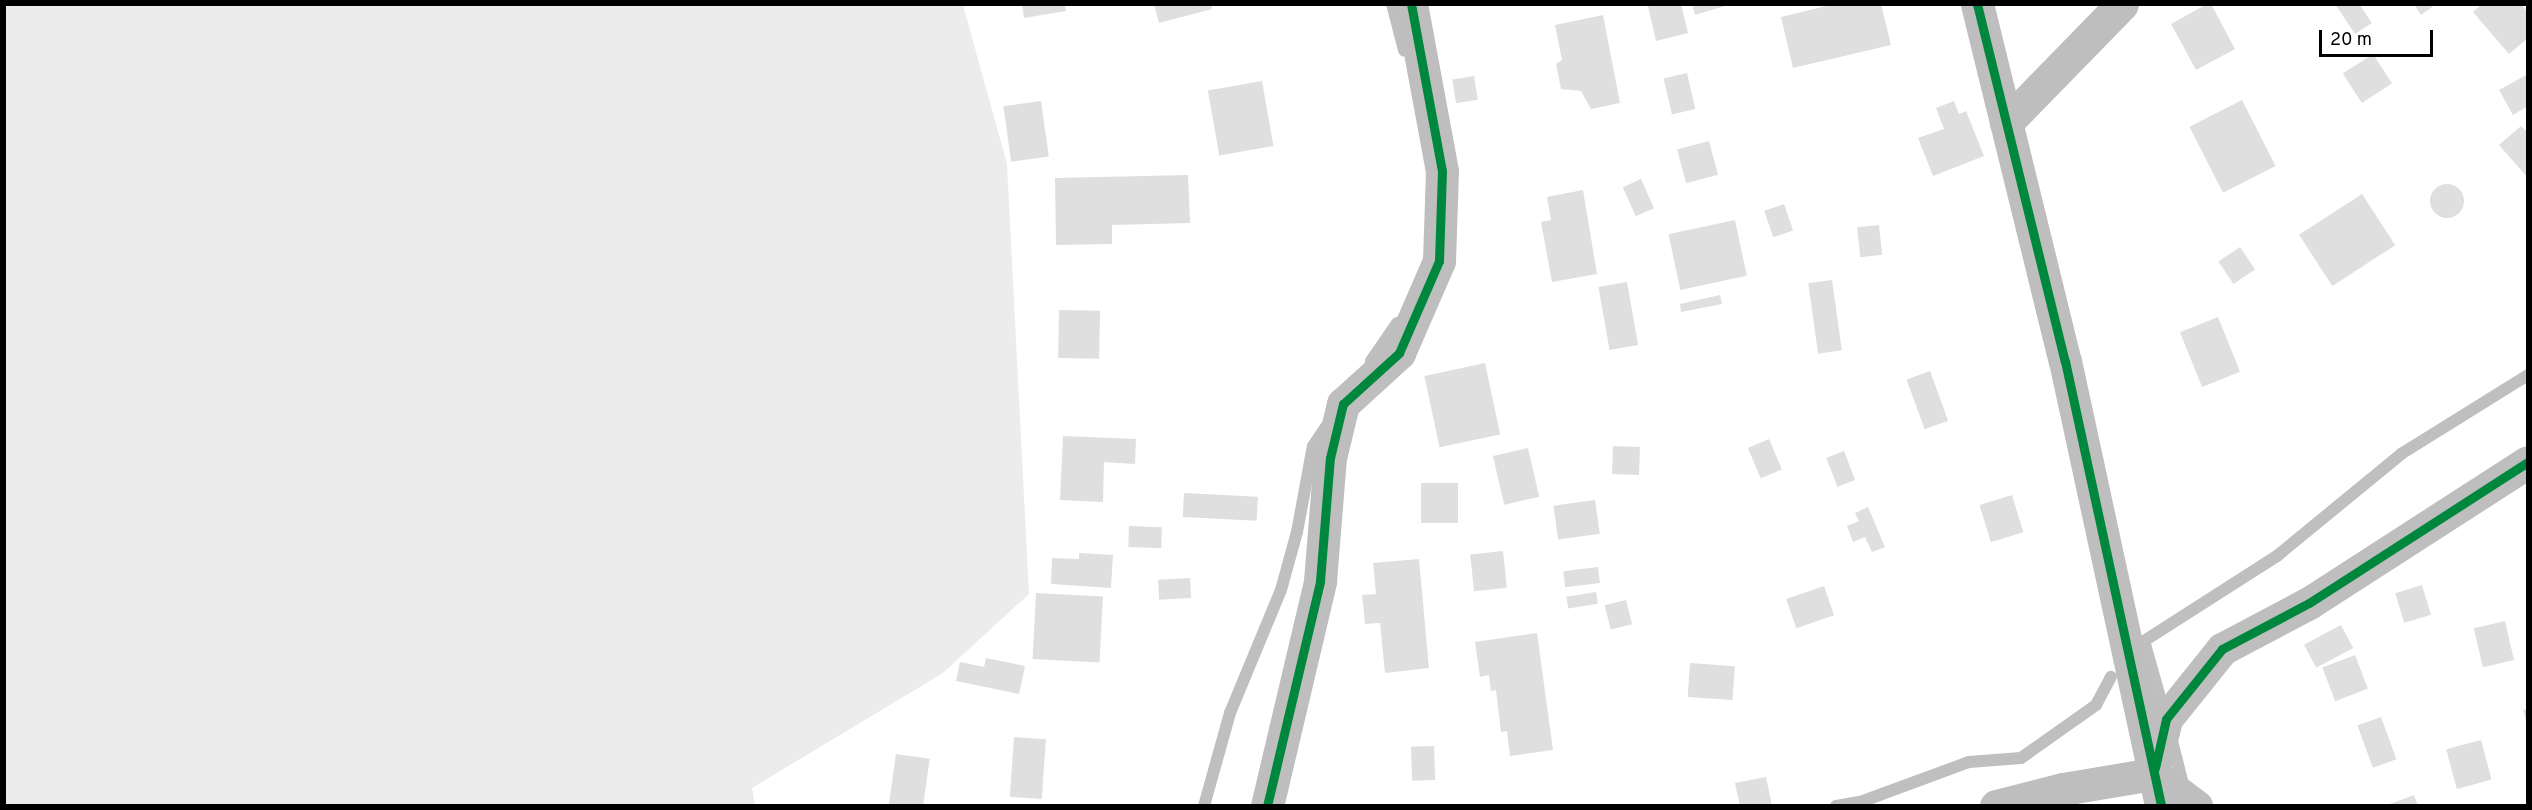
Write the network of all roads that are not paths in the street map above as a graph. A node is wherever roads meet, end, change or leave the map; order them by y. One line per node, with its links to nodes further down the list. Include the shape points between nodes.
1 (1411, 4): 7 (street, via 1442,171 1439,261 1399,353 1343,404 1330,458 1320,581)
2 (1977, 4): 4 (street)
3 (2122, 4): 4 (street)
4 (2006, 123): 6 (street, via 2065,362)
5 (2528, 462): 6 (street, via 2309,603 2222,649 2166,719)
6 (2153, 774): 8 (street, via 2063,789); 9 (street); 10 (street)
7 (1267, 806)
8 (1996, 806)
9 (2161, 806)
10 (2196, 806)

